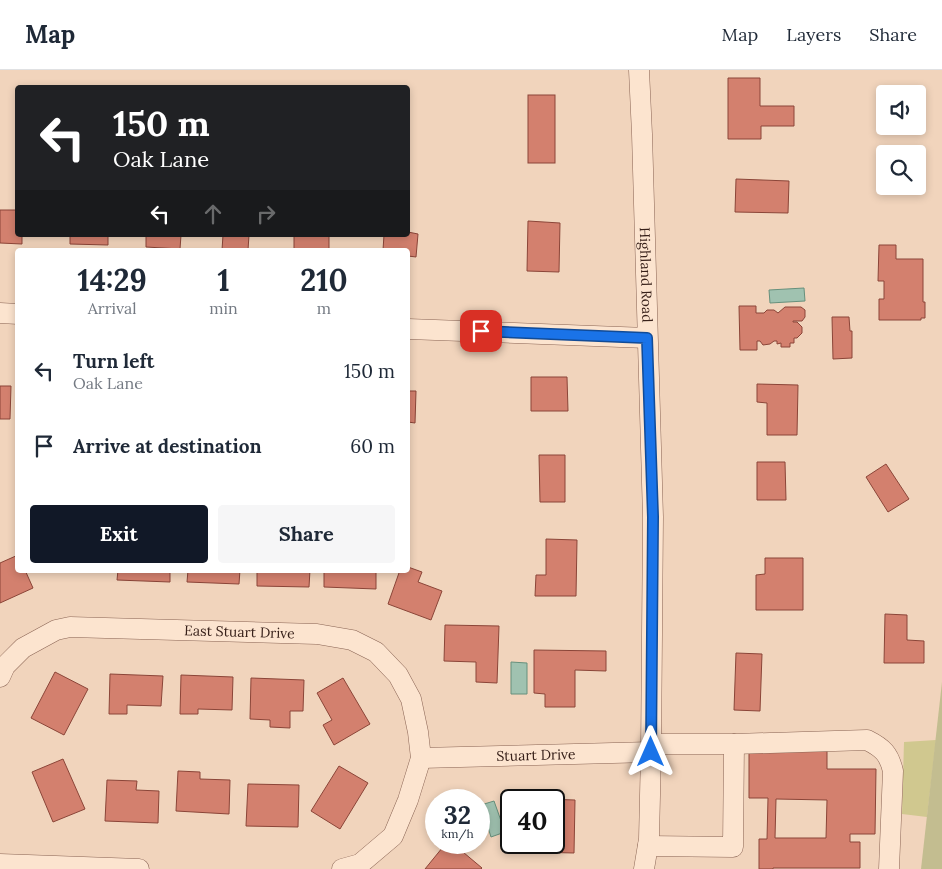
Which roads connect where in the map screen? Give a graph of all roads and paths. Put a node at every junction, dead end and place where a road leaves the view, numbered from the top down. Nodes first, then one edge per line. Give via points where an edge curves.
1 (639, 70) edge
2 (0, 313) edge
3 (15, 314) edge
4 (410, 328) edge
5 (647, 338) junction
6 (0, 677) edge
7 (734, 744) junction
8 (651, 748) junction
9 (422, 758) junction
10 (648, 846) junction
11 (0, 864) edge
12 (139, 869) edge
13 (342, 869) edge
14 (644, 869) edge
15 (889, 869) edge

1 - 5 street, Highland Road
2 - 3 street
4 - 5 street
5 - 8 street, Highland Road via 653,517
6 - 9 street, East Stuart Drive via 23,648 56,630 70,627 317,634 352,640 376,652 398,675 411,699
7 - 8 street, Stuart Drive
7 - 10 street via 733,847
7 - 15 street, Stuart Drive via 867,740 878,745 891,761 893,772
8 - 9 street, Stuart Drive
8 - 10 street, Highland Road
9 - 13 street via 392,836 360,864
10 - 14 street, Highland Road
11 - 12 street

